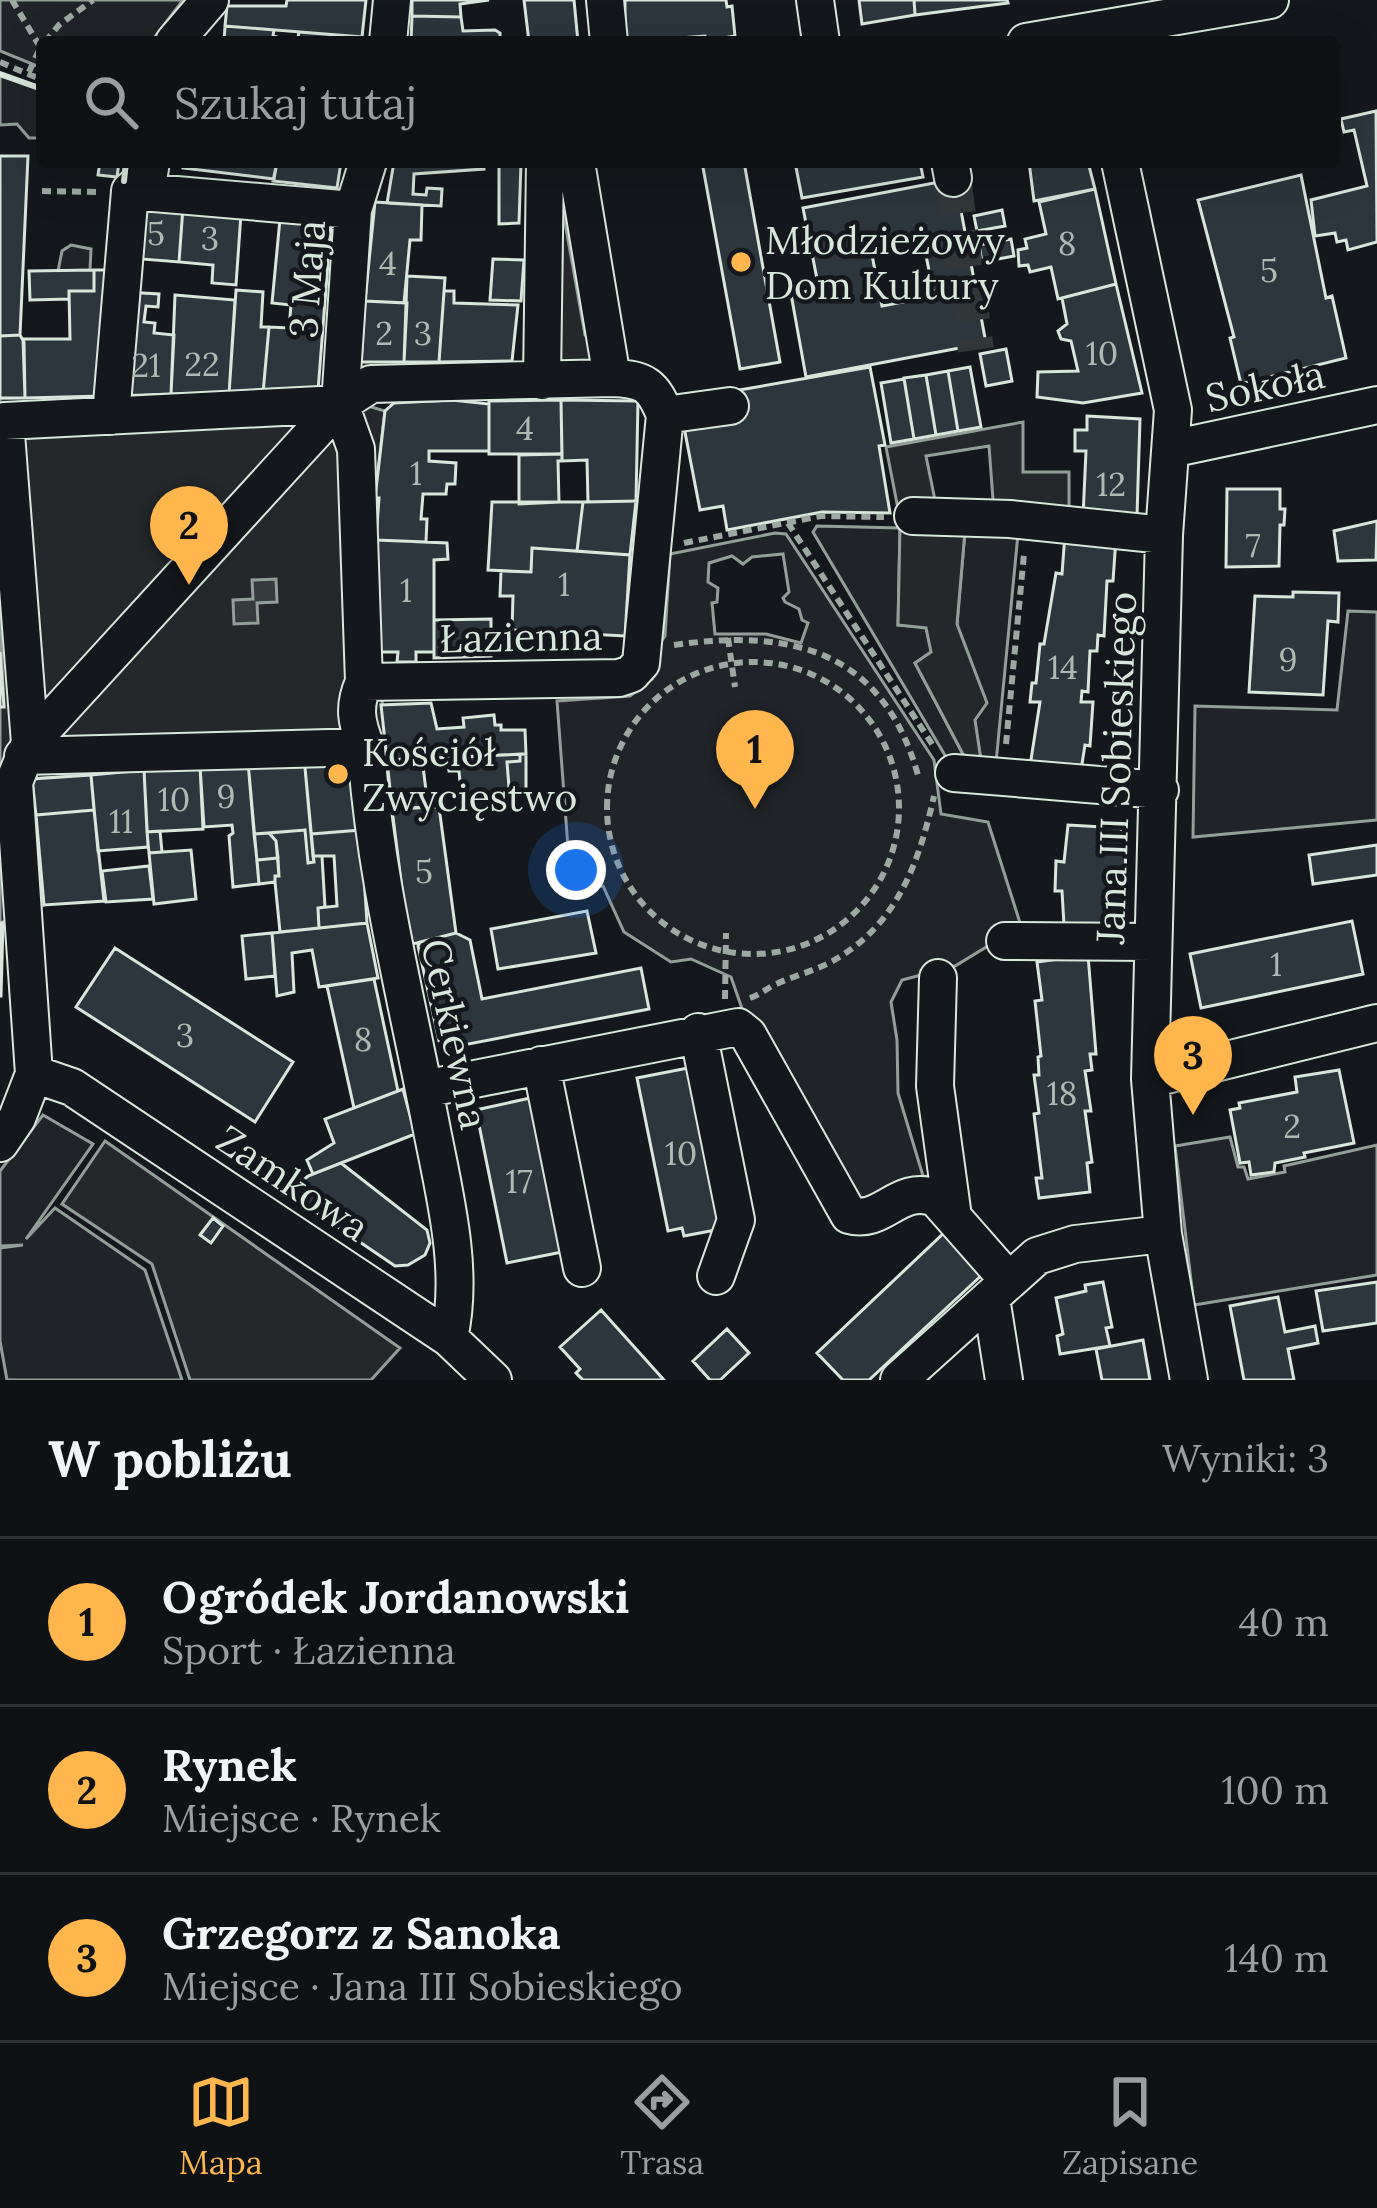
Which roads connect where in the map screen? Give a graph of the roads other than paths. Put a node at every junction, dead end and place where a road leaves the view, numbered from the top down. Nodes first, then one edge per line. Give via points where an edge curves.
1 (211, 0) edge
2 (392, 0) edge
3 (604, 0) edge
4 (815, 0) edge
5 (1270, 0) edge
6 (1090, 24) edge
7 (179, 36) edge
8 (389, 36) edge
9 (607, 36) edge
10 (820, 36) edge
11 (1047, 36) edge
12 (366, 168) edge
13 (545, 168) edge
14 (577, 168) edge
15 (1121, 168) edge
16 (140, 176) edge
17 (353, 210) junction
18 (612, 378) junction
19 (542, 381) junction
20 (340, 404) junction
21 (1377, 405) edge
22 (730, 406) dead end
23 (665, 415) junction
24 (111, 416) junction
25 (1171, 449) junction
26 (898, 517) road end
27 (1165, 536) junction
28 (364, 682) junction
29 (18, 747) edge
30 (366, 747) junction
31 (936, 782) road end
32 (1160, 790) junction
33 (12, 907) edge
34 (1005, 941) dead end
35 (1152, 943) junction
36 (938, 979) dead end
37 (1377, 1023) edge
38 (712, 1029) junction
39 (541, 1064) junction
40 (34, 1074) junction
41 (1150, 1079) junction
42 (424, 1088) junction
43 (0, 1143) edge
44 (953, 1216) junction
45 (1163, 1234) junction
46 (582, 1268) dead end
47 (716, 1276) dead end
48 (1000, 1290) junction
49 (449, 1338) junction
50 (494, 1380) edge
51 (899, 1380) edge
52 (1004, 1380) edge
53 (1189, 1380) edge

1 - 7 street
2 - 8 street
3 - 9 street
4 - 10 street
5 - 6 street
6 - 11 street
12 - 17 street, 3 Maja
13 - 19 street
14 - 18 street
15 - 25 street, Jana III Sobieskiego via 1173,410
16 - 17 street
16 - 24 street
17 - 20 street, 3 Maja
18 - 19 street
18 - 23 street via 655,388
19 - 20 street via 371,384
20 - 24 street
20 - 28 street, 3 Maja via 356,449
20 - 29 street
21 - 25 street, Sokoła
22 - 23 street
23 - 28 street, Łazienna via 641,663 631,674
24 - 29 street via 5,421
25 - 27 street, Jana III Sobieskiego
26 - 27 street
27 - 32 street, Jana III Sobieskiego
28 - 30 street, Cerkiewna via 355,702
29 - 30 street
29 - 33 street
30 - 42 street, Cerkiewna via 390,928
31 - 32 street via 1003,777
32 - 35 street, Jana III Sobieskiego
33 - 40 street
34 - 35 street
35 - 41 street, Jana III Sobieskiego
36 - 44 street via 935,1086
37 - 41 street
38 - 39 street
38 - 44 street via 738,1027 748,1035 849,1215 869,1217 917,1193 937,1198
38 - 47 street via 736,1220
39 - 42 street
39 - 46 street
40 - 43 street
40 - 49 street, Zamkowa via 71,1087
41 - 45 street, Jana III Sobieskiego
42 - 49 street, Cerkiewna via 448,1218 455,1309
44 - 48 street
45 - 48 street via 1037,1256
45 - 53 street, Jana III Sobieskiego
48 - 51 street
48 - 52 street
49 - 50 street, Zamkowa

